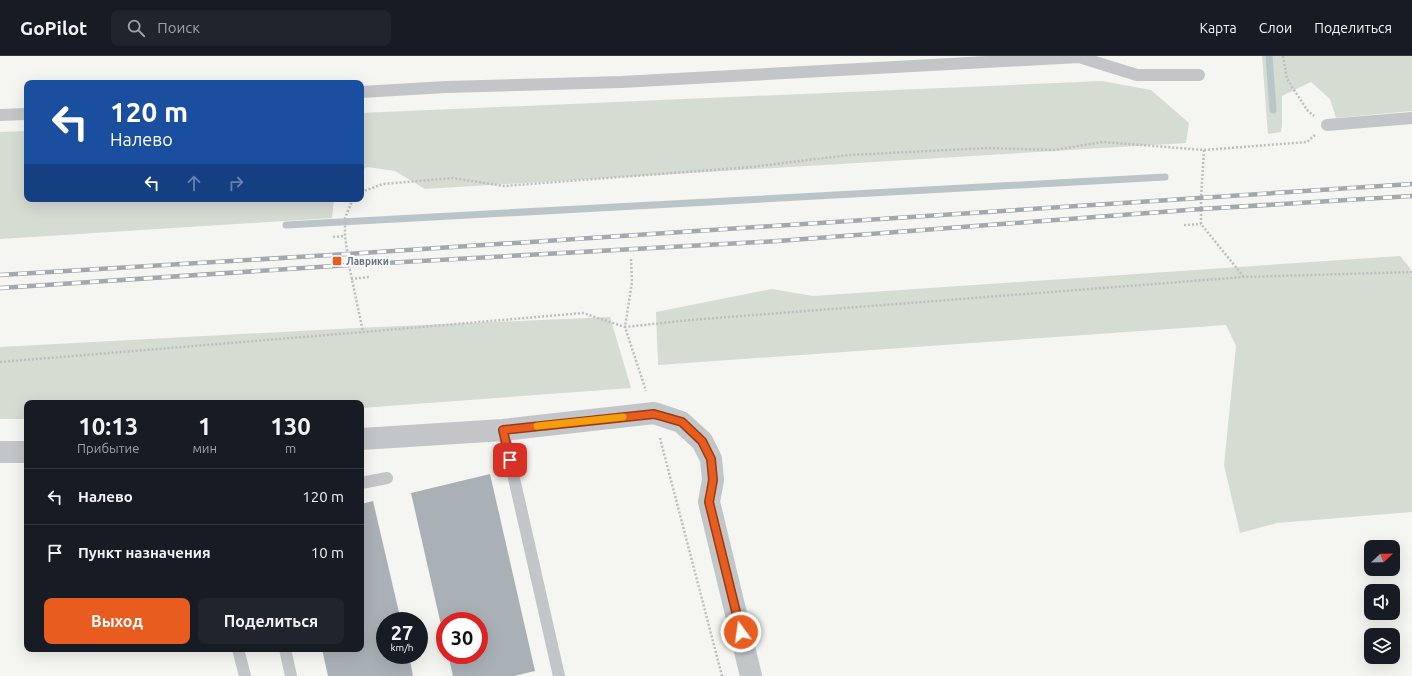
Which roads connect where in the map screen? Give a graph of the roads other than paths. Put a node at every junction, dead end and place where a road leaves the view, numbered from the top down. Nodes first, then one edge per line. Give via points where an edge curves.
1 (1199, 75) dead end
2 (364, 92) edge
3 (24, 114) edge
4 (0, 116) edge
5 (1412, 118) edge
6 (1327, 125) road end
7 (503, 430) junction
8 (364, 440) edge
9 (0, 452) edge
10 (24, 452) edge
11 (387, 478) dead end
12 (364, 482) edge
13 (239, 652) edge
14 (286, 652) edge
15 (245, 676) edge
16 (291, 676) edge
17 (559, 676) edge
18 (751, 676) edge

1 - 2 lane via 1137,75 1078,57 621,82
3 - 4 lane
5 - 6 lane
7 - 8 street
7 - 17 lane
7 - 18 street via 654,414 682,422 702,441 711,459 713,480 709,502
9 - 10 street
11 - 12 lane
13 - 15 lane
14 - 16 lane

